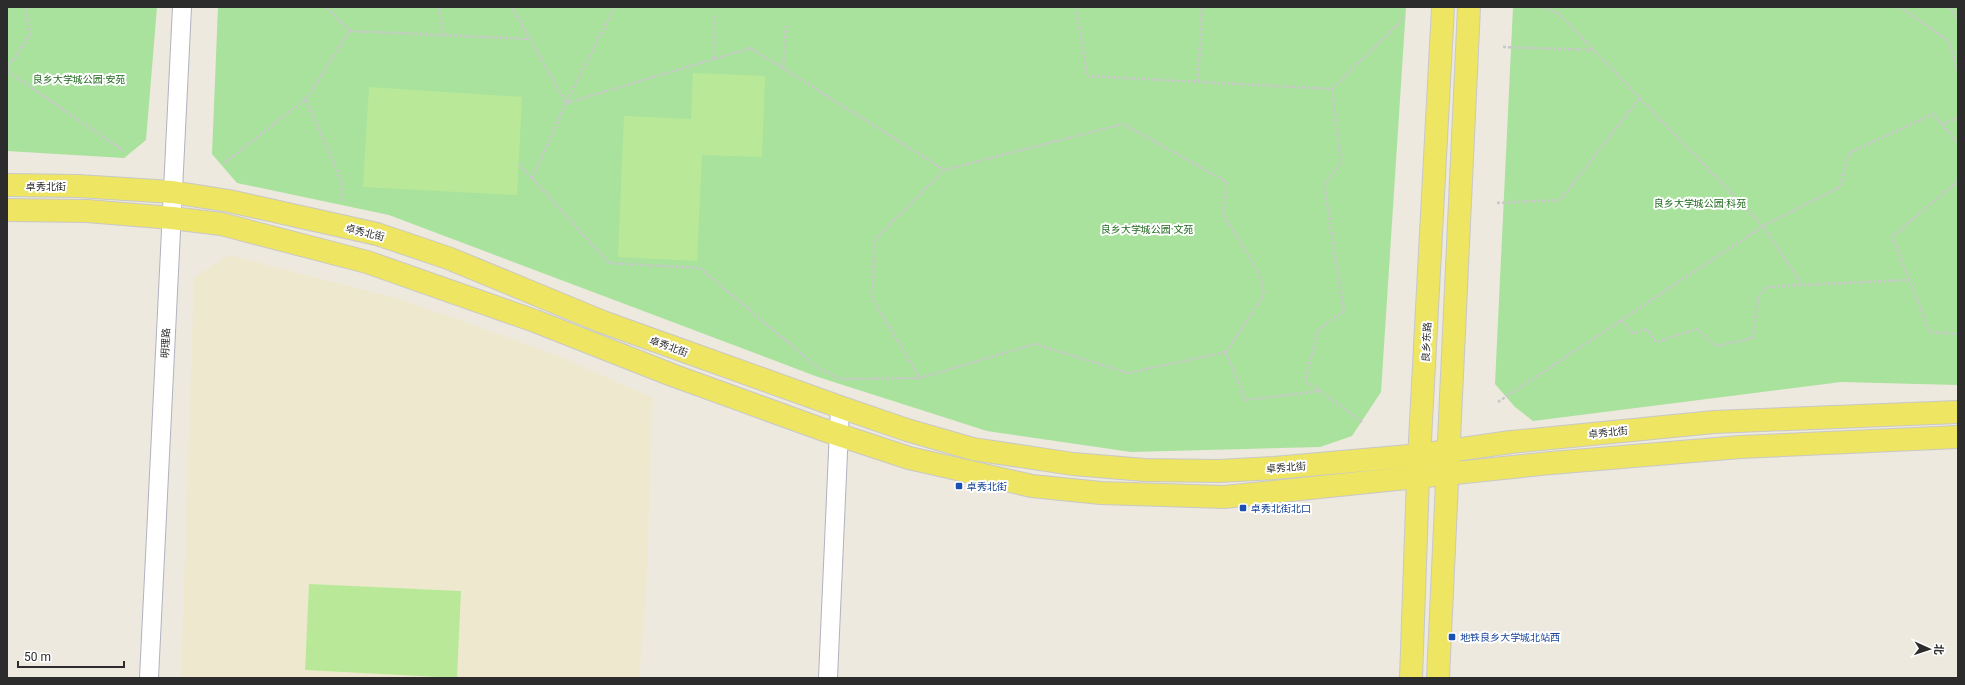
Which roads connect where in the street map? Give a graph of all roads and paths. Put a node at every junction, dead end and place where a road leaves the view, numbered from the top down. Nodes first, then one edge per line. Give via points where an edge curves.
1 (28, 7) edge
2 (182, 7) edge
3 (326, 7) edge
4 (439, 7) edge
5 (512, 7) edge
6 (1076, 7) edge
7 (1202, 7) edge
8 (1443, 7) edge
9 (1469, 7) edge
10 (1542, 7) edge
11 (1899, 7) edge
12 (1950, 7) edge
13 (614, 8) edge
14 (715, 14) dead end
15 (1405, 17) dead end
16 (1958, 19) edge
17 (786, 26) dead end
18 (350, 31) junction
19 (442, 34) junction
20 (530, 39) junction
21 (1503, 47) dead end
22 (1593, 50) junction
23 (714, 59) junction
24 (783, 68) junction
25 (7, 70) edge
26 (1958, 72) edge
27 (1198, 81) junction
28 (1332, 89) junction
29 (1640, 98) junction
30 (306, 100) junction
31 (566, 103) junction
32 (1958, 117) edge
33 (1942, 125) junction
34 (1958, 144) edge
35 (124, 151) dead end
36 (224, 163) dead end
37 (519, 164) dead end
38 (944, 170) junction
39 (532, 179) junction
40 (1958, 181) edge
41 (7, 186) edge
42 (172, 192) junction
43 (342, 201) dead end
44 (1498, 203) dead end
45 (7, 210) edge
46 (172, 218) junction
47 (1763, 226) junction
48 (1909, 280) junction
49 (1802, 285) junction
50 (1621, 320) junction
51 (1958, 334) edge
52 (1226, 352) junction
53 (920, 378) junction
54 (1320, 391) junction
55 (1498, 402) dead end
56 (840, 408) junction
57 (1958, 412) edge
58 (1362, 422) dead end
59 (838, 435) junction
60 (1958, 437) edge
61 (1449, 450) junction
62 (1420, 455) junction
63 (1447, 475) junction
64 (1418, 478) junction
65 (149, 678) edge
66 (828, 678) edge
67 (1411, 678) edge
68 (1438, 678) edge

1 - 25 path via 26,9 30,35
2 - 42 street, 明理路
3 - 18 path
4 - 19 path
5 - 20 path
6 - 27 path via 1087,76
7 - 27 path
8 - 62 main road, 良乡东路
9 - 61 main road
10 - 22 path via 1559,14
11 - 26 path via 1948,40
12 - 16 path
13 - 31 path
14 - 23 path
15 - 28 path
17 - 24 path
18 - 19 path
18 - 30 path
19 - 20 path
20 - 31 path
21 - 22 path
22 - 29 path
23 - 24 path via 751,48
23 - 31 path
24 - 38 path
25 - 35 path
27 - 28 path
28 - 54 path via 1341,163 1324,185 1344,311 1318,330 1305,381
29 - 44 path via 1560,200
29 - 47 path
30 - 36 path
30 - 43 path via 342,182
31 - 39 path
32 - 33 path
33 - 34 path
33 - 47 path via 1933,114 1849,153 1840,187
37 - 39 path
38 - 52 path via 1123,124 1227,182 1224,214 1259,273 1264,294
38 - 53 path via 875,239 872,298
39 - 53 path via 609,263 700,268 817,367 838,379
40 - 48 path via 1892,237
41 - 42 main road, 卓秀北街 via 78,186
42 - 46 street, 明理路
42 - 56 main road, 卓秀北街 via 229,201 377,234 448,258 603,322
45 - 46 main road via 87,211
46 - 59 main road via 222,224 367,262 535,321 672,375
46 - 65 street, 明理路
47 - 49 path
47 - 50 path
48 - 49 path
48 - 51 path via 1930,332
49 - 50 path via 1766,287 1758,298 1753,338 1716,346 1697,329 1656,342 1646,328 1633,334
50 - 55 path
52 - 53 path via 1128,373 1035,344
52 - 54 path via 1245,400
54 - 58 path
56 - 59 street
56 - 62 main road, 卓秀北街 via 973,449 1074,464 1129,469 1219,471
57 - 61 main road, 卓秀北街 via 1714,422
59 - 64 main road via 909,458 966,472 1032,486 1101,493 1224,497
59 - 66 street
60 - 63 main road via 1740,447 1551,463
61 - 62 main road, 卓秀北街
61 - 63 main road
62 - 64 main road, 良乡东路
63 - 64 main road
63 - 68 main road
64 - 67 main road, 良乡东路

